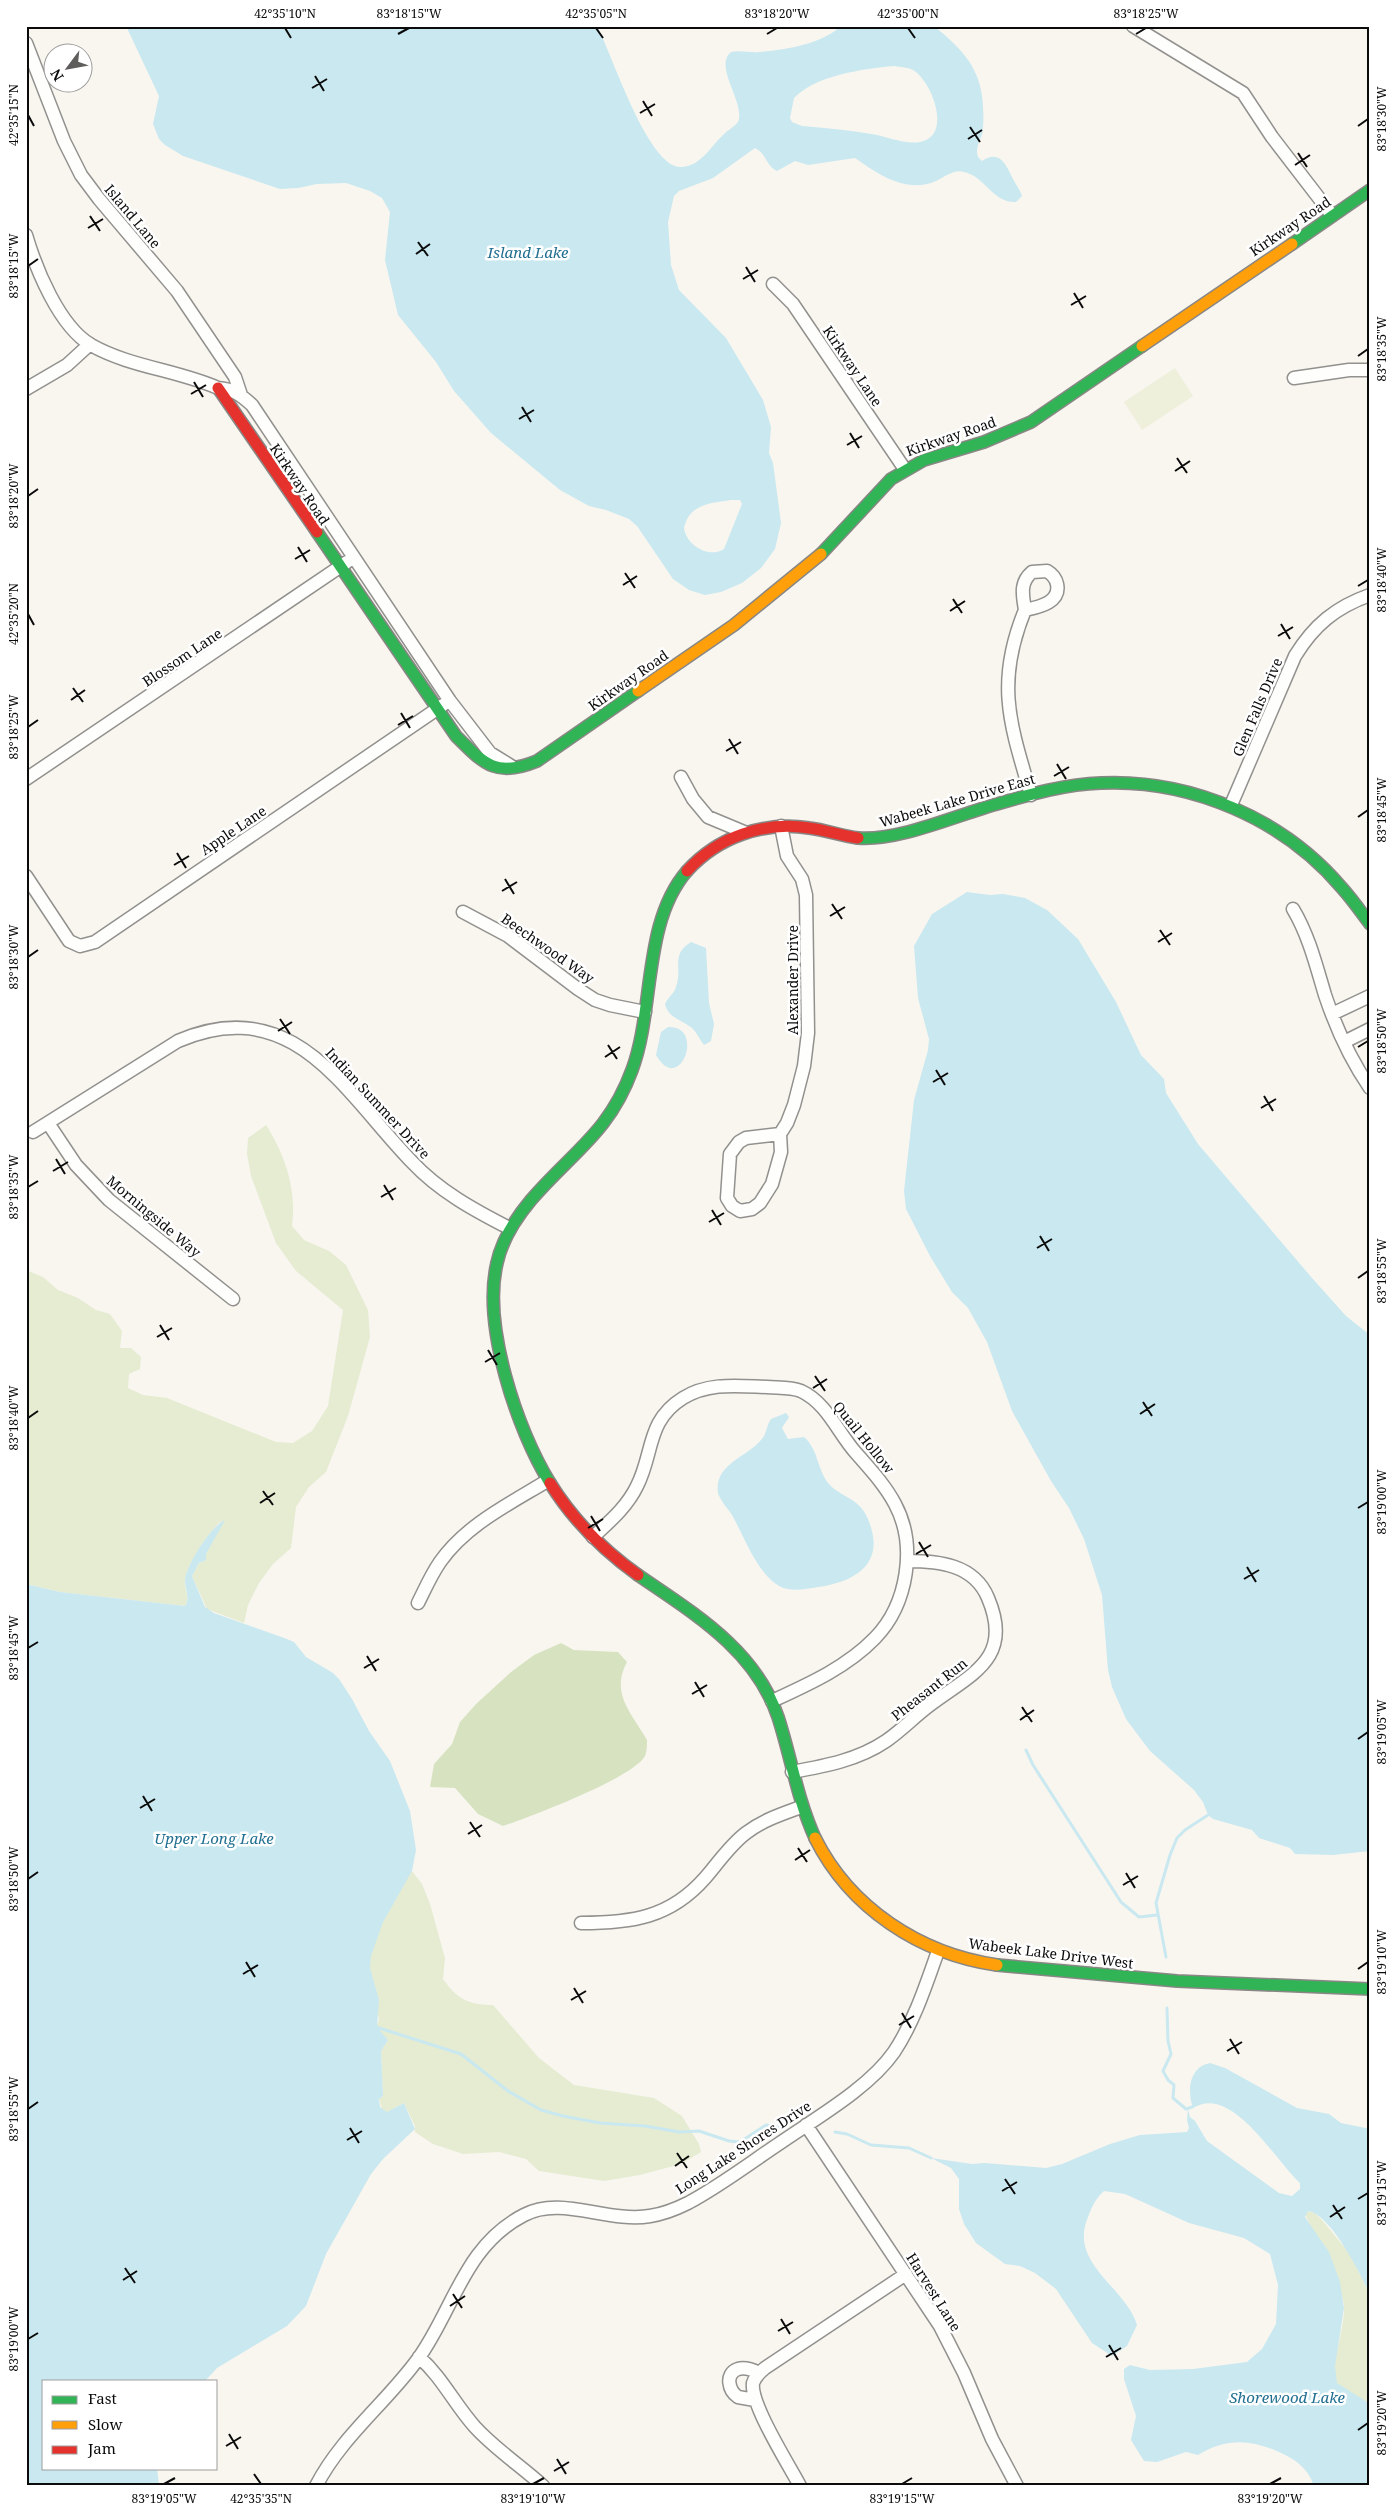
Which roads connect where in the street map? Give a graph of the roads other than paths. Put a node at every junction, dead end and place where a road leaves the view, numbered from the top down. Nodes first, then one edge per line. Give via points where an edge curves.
1 (1132, 26) edge
2 (26, 43) edge
3 (1370, 190) edge
4 (1332, 215) junction
5 (26, 235) edge
6 (773, 284) dead end
7 (90, 344) junction
8 (1370, 370) edge
9 (1294, 378) dead end
10 (218, 388) junction
11 (26, 390) edge
12 (241, 395) junction
13 (904, 468) junction
14 (353, 558) junction
15 (339, 568) junction
16 (1370, 595) edge
17 (1025, 610) dead end
18 (450, 701) junction
19 (437, 709) junction
20 (513, 768) junction
21 (681, 778) dead end
22 (26, 779) edge
23 (1031, 795) junction
24 (1231, 806) junction
25 (781, 826) junction
26 (744, 832) junction
27 (26, 876) edge
28 (1294, 909) dead end
29 (463, 912) dead end
30 (1370, 924) edge
31 (1370, 996) edge
32 (645, 1012) junction
33 (1332, 1014) junction
34 (1370, 1029) edge
35 (1344, 1042) junction
36 (1370, 1088) edge
37 (48, 1123) junction
38 (33, 1132) dead end
39 (780, 1134) junction
40 (509, 1228) junction
41 (233, 1299) dead end
42 (547, 1481) junction
43 (593, 1537) junction
44 (907, 1561) junction
45 (418, 1603) dead end
46 (772, 1701) junction
47 (792, 1772) junction
48 (801, 1807) junction
49 (581, 1923) dead end
50 (938, 1951) junction
51 (1370, 1989) edge
52 (806, 2125) junction
53 (906, 2274) junction
54 (420, 2357) junction
55 (759, 2373) junction
56 (755, 2400) junction
57 (316, 2486) edge
58 (543, 2486) edge
59 (800, 2486) edge
60 (1017, 2486) edge

1 - 4 street via 1243,93 1272,137
2 - 12 street, Island Lane via 64,141 81,175 177,291 235,377
3 - 4 street, Kirkway Road
4 - 13 street, Kirkway Road via 1031,422
5 - 7 street via 40,272 60,310 74,331
6 - 13 street, Kirkway Lane via 793,304
7 - 10 street
7 - 11 street via 66,365
8 - 9 street
10 - 12 street
10 - 15 street, Kirkway Road
12 - 14 street, Kirkway Road via 252,405
13 - 20 street, Kirkway Road via 825,551 762,604 550,752 525,766
14 - 15 street, Blossom Lane
14 - 18 street, Kirkway Road
15 - 19 street, Kirkway Road
15 - 22 street, Blossom Lane
16 - 24 street, Glen Falls Drive via 1346,604 1306,638 1295,656
17 - 23 street via 1012,646 1007,686 1012,732
18 - 19 street, Apple Lane
18 - 20 street, Kirkway Road via 490,753
19 - 20 street, Kirkway Road via 456,736 482,762 495,768
19 - 27 street, Apple Lane via 95,942 80,946 68,940
21 - 26 street via 708,817
23 - 24 street, Wabeek Lake Drive East via 1074,785 1126,782 1172,788
23 - 25 street, Wabeek Lake Drive East via 881,838 847,838 812,828
24 - 30 street, Wabeek Lake Drive East via 1280,832 1317,861 1349,895
25 - 26 street, Wabeek Lake Drive East
25 - 39 street, Alexander Drive via 787,856 802,879 806,895 808,1033 804,1066 788,1123
26 - 32 street, Wabeek Lake Drive East via 700,858 673,890 665,906 657,939
28 - 33 street via 1310,943
29 - 32 street, Beechwood Way via 508,936 595,1000
31 - 33 street
32 - 40 street, Wabeek Lake Drive East via 634,1066 611,1115
33 - 35 street
34 - 35 street
35 - 36 street
37 - 38 street, Indian Summer Drive
37 - 40 street, Indian Summer Drive via 191,1036 230,1028 271,1033 293,1042 324,1064 432,1181 468,1206
37 - 41 street, Morningside Way via 76,1165 109,1200
39 - 39 street, Alexander Drive via 746,1138 730,1154 727,1198 740,1211 752,1209 760,1203 772,1184 781,1152
40 - 42 street, Wabeek Lake Drive West via 496,1266 493,1291 495,1319 515,1409
42 - 43 street, Wabeek Lake Drive West
42 - 45 street via 488,1517 458,1541 439,1564
43 - 44 street, Quail Hollow via 631,1497 646,1466 658,1421 674,1405 692,1394 716,1386 785,1388 801,1391 821,1406 887,1490 905,1532
43 - 46 street, Wabeek Lake Drive West via 621,1562 720,1634 746,1661
44 - 46 street, Quail Hollow via 897,1604 876,1637 834,1670
44 - 47 street, Pheasant Run via 948,1564 961,1569 981,1586 991,1604 995,1626 994,1643 986,1661 966,1681 875,1748 838,1763
46 - 47 street, Wabeek Lake Drive West via 784,1734
47 - 48 street, Wabeek Lake Drive West
48 - 49 street via 766,1820 744,1834 700,1883 670,1907 628,1922
48 - 50 street, Wabeek Lake Drive West via 825,1856 853,1892 881,1918
50 - 51 street, Wabeek Lake Drive West via 997,1965 1169,1982
50 - 52 street, Long Lake Shores Drive via 920,2002 894,2053 859,2088
52 - 53 street, Harvest Lane
52 - 54 street, Long Lake Shores Drive via 698,2197 668,2211 627,2218 553,2207 526,2214 512,2222 496,2234 474,2259
53 - 55 street
53 - 60 street, Harvest Lane via 951,2348
54 - 57 street, Long Lake Shores Drive via 344,2441
54 - 58 street via 476,2429
55 - 56 street via 754,2381
55 - 56 street via 738,2369 729,2382 738,2397
56 - 59 street

